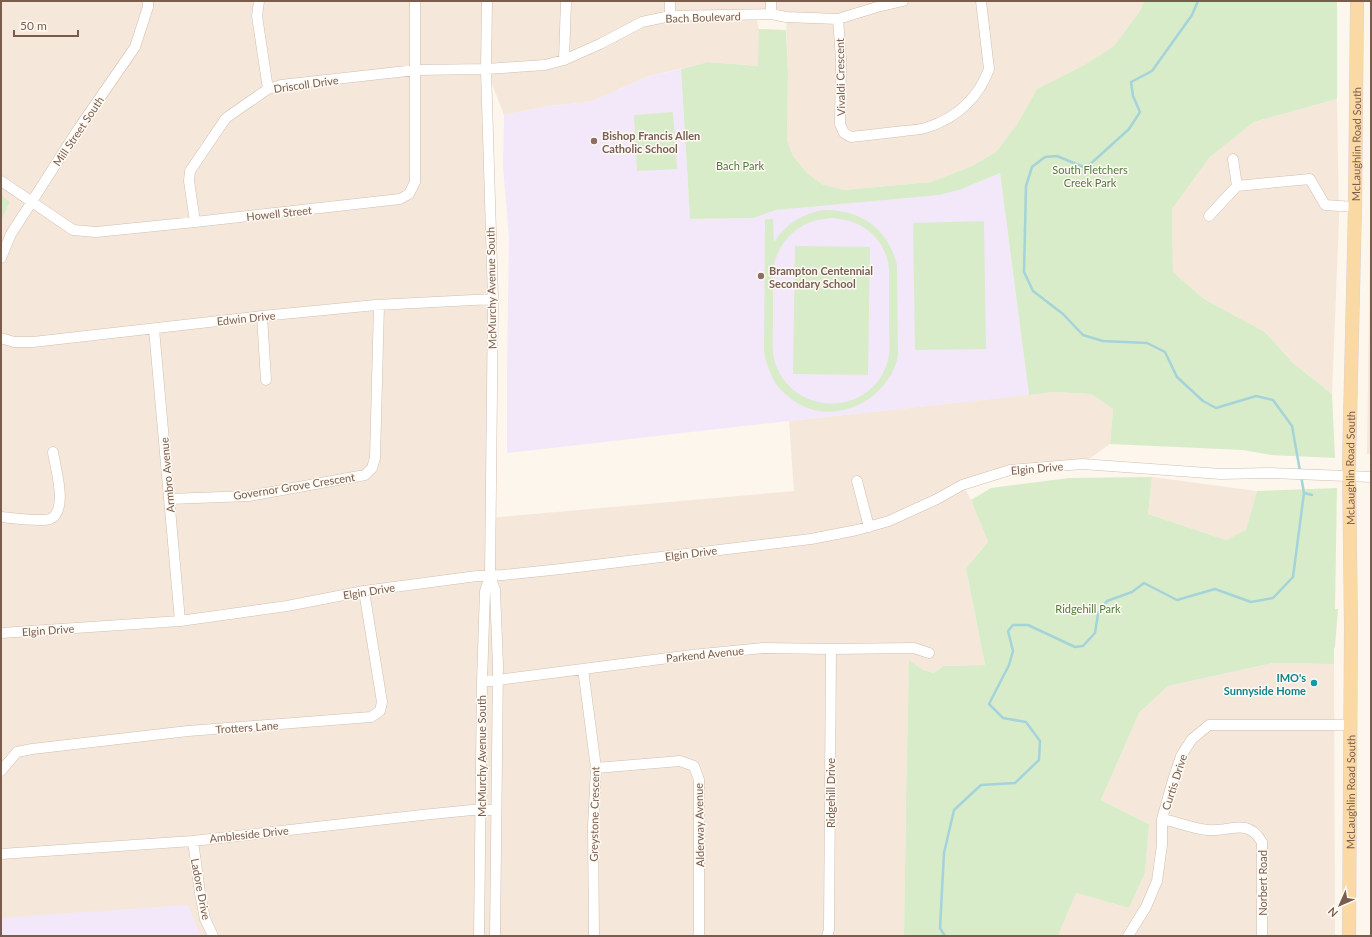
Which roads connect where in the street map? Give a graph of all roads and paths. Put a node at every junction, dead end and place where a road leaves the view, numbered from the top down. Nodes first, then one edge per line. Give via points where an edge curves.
1 (148, 1) edge
2 (259, 1) edge
3 (415, 1) edge
4 (487, 1) edge
5 (566, 1) edge
6 (670, 1) edge
7 (771, 1) edge
8 (903, 1) edge
9 (981, 1) edge
10 (1357, 1) edge
11 (877, 4) edge
12 (771, 14) junction
13 (670, 16) junction
14 (838, 19) junction
15 (564, 60) junction
16 (486, 69) junction
17 (416, 70) junction
18 (268, 89) junction
19 (1233, 159) dead end
20 (1, 181) edge
21 (1237, 186) junction
22 (31, 202) junction
23 (1355, 207) junction
24 (1209, 216) dead end
25 (195, 222) junction
26 (1, 258) edge
27 (493, 299) junction
28 (379, 305) junction
29 (262, 316) junction
30 (154, 328) junction
31 (1, 338) edge
32 (266, 380) dead end
33 (53, 452) dead end
34 (1349, 477) junction
35 (1371, 477) edge
36 (857, 481) dead end
37 (169, 499) junction
38 (1, 517) edge
39 (869, 527) junction
40 (490, 576) junction
41 (364, 591) junction
42 (180, 621) junction
43 (1, 633) edge
44 (831, 649) junction
45 (929, 653) dead end
46 (583, 670) junction
47 (498, 680) junction
48 (482, 682) junction
49 (1351, 725) junction
50 (596, 768) junction
51 (1, 771) edge
52 (480, 810) junction
53 (496, 810) junction
54 (1162, 819) junction
55 (193, 841) junction
56 (1, 854) edge
57 (213, 936) edge
58 (479, 936) edge
59 (496, 936) edge
60 (594, 936) edge
61 (699, 936) edge
62 (827, 936) edge
63 (1128, 936) edge
64 (1262, 936) edge
65 (1349, 936) edge

1 - 22 street, Mill Street South via 135,47
2 - 18 street via 257,16
3 - 17 street, Howell Street
4 - 16 street, McMurchy Avenue South
5 - 15 street
6 - 13 street
7 - 12 street
8 - 11 street, Bach Boulevard
9 - 14 street, Vivaldi Crescent via 989,69 985,80 962,109 927,128 851,137 844,133 840,124 841,59
10 - 23 main road, McLaughlin Road South
11 - 14 street, Bach Boulevard
12 - 13 street, Bach Boulevard
12 - 14 street, Bach Boulevard
13 - 15 street, Bach Boulevard via 642,22
15 - 16 street, Bach Boulevard via 545,65
16 - 17 street, Driscoll Drive
16 - 27 street, McMurchy Avenue South
17 - 18 street, Driscoll Drive via 281,85
17 - 25 street, Howell Street via 415,182 409,194 400,199
18 - 25 street, Driscoll Drive via 226,118 190,171
19 - 21 street
20 - 22 street, Howell Street
21 - 23 street via 1310,180 1325,205
21 - 24 street
22 - 25 street, Howell Street via 73,230 96,232
22 - 26 street, Mill Street South via 11,234
23 - 34 main road, McLaughlin Road South
27 - 28 street, Edwin Drive
27 - 40 street, McMurchy Avenue South
28 - 29 street, Edwin Drive
28 - 37 street, Governor Grove Crescent via 375,458 372,468 365,475 249,496
29 - 30 street, Edwin Drive
29 - 32 street
30 - 31 street, Edwin Drive via 33,342 14,342
30 - 37 street, Armbro Avenue
33 - 38 street via 61,500 58,511 51,519
34 - 35 street, Elgin Drive
34 - 39 street, Elgin Drive via 1221,474 1082,464 1010,470 962,485 938,499
34 - 49 main road, McLaughlin Road South
36 - 39 street
37 - 42 street, Armbro Avenue
39 - 40 street, Elgin Drive via 811,539
40 - 41 street, Elgin Drive
40 - 47 street, McMurchy Avenue South via 495,590
40 - 48 street, McMurchy Avenue South via 485,591
41 - 42 street, Elgin Drive via 287,606
41 - 51 street, Trotters Lane via 382,702 380,711 371,717 32,748 16,752
42 - 43 street, Elgin Drive
44 - 45 street, Parkend Avenue via 914,648
44 - 46 street, Parkend Avenue via 763,648
44 - 62 street, Ridgehill Drive via 830,930
46 - 47 street, Parkend Avenue
46 - 50 street, Greystone Crescent
47 - 48 street, Parkend Avenue
47 - 53 street, McMurchy Avenue South
48 - 52 street, McMurchy Avenue South
49 - 54 street, Curtis Drive via 1209,725 1192,739 1181,756
49 - 65 main road, McLaughlin Road South
50 - 60 street, Greystone Crescent
50 - 61 street, Alderway Avenue via 680,761 694,766 699,780
52 - 53 street, Ambleside Drive
52 - 55 street, Ambleside Drive
52 - 58 street, McMurchy Avenue South
53 - 59 street, McMurchy Avenue South
54 - 63 street, Curtis Drive via 1162,845 1157,881 1146,907
54 - 64 street, Norbert Road via 1209,830 1244,827 1257,833 1262,842
55 - 56 street, Ambleside Drive
55 - 57 street, Ladore Drive via 205,919

